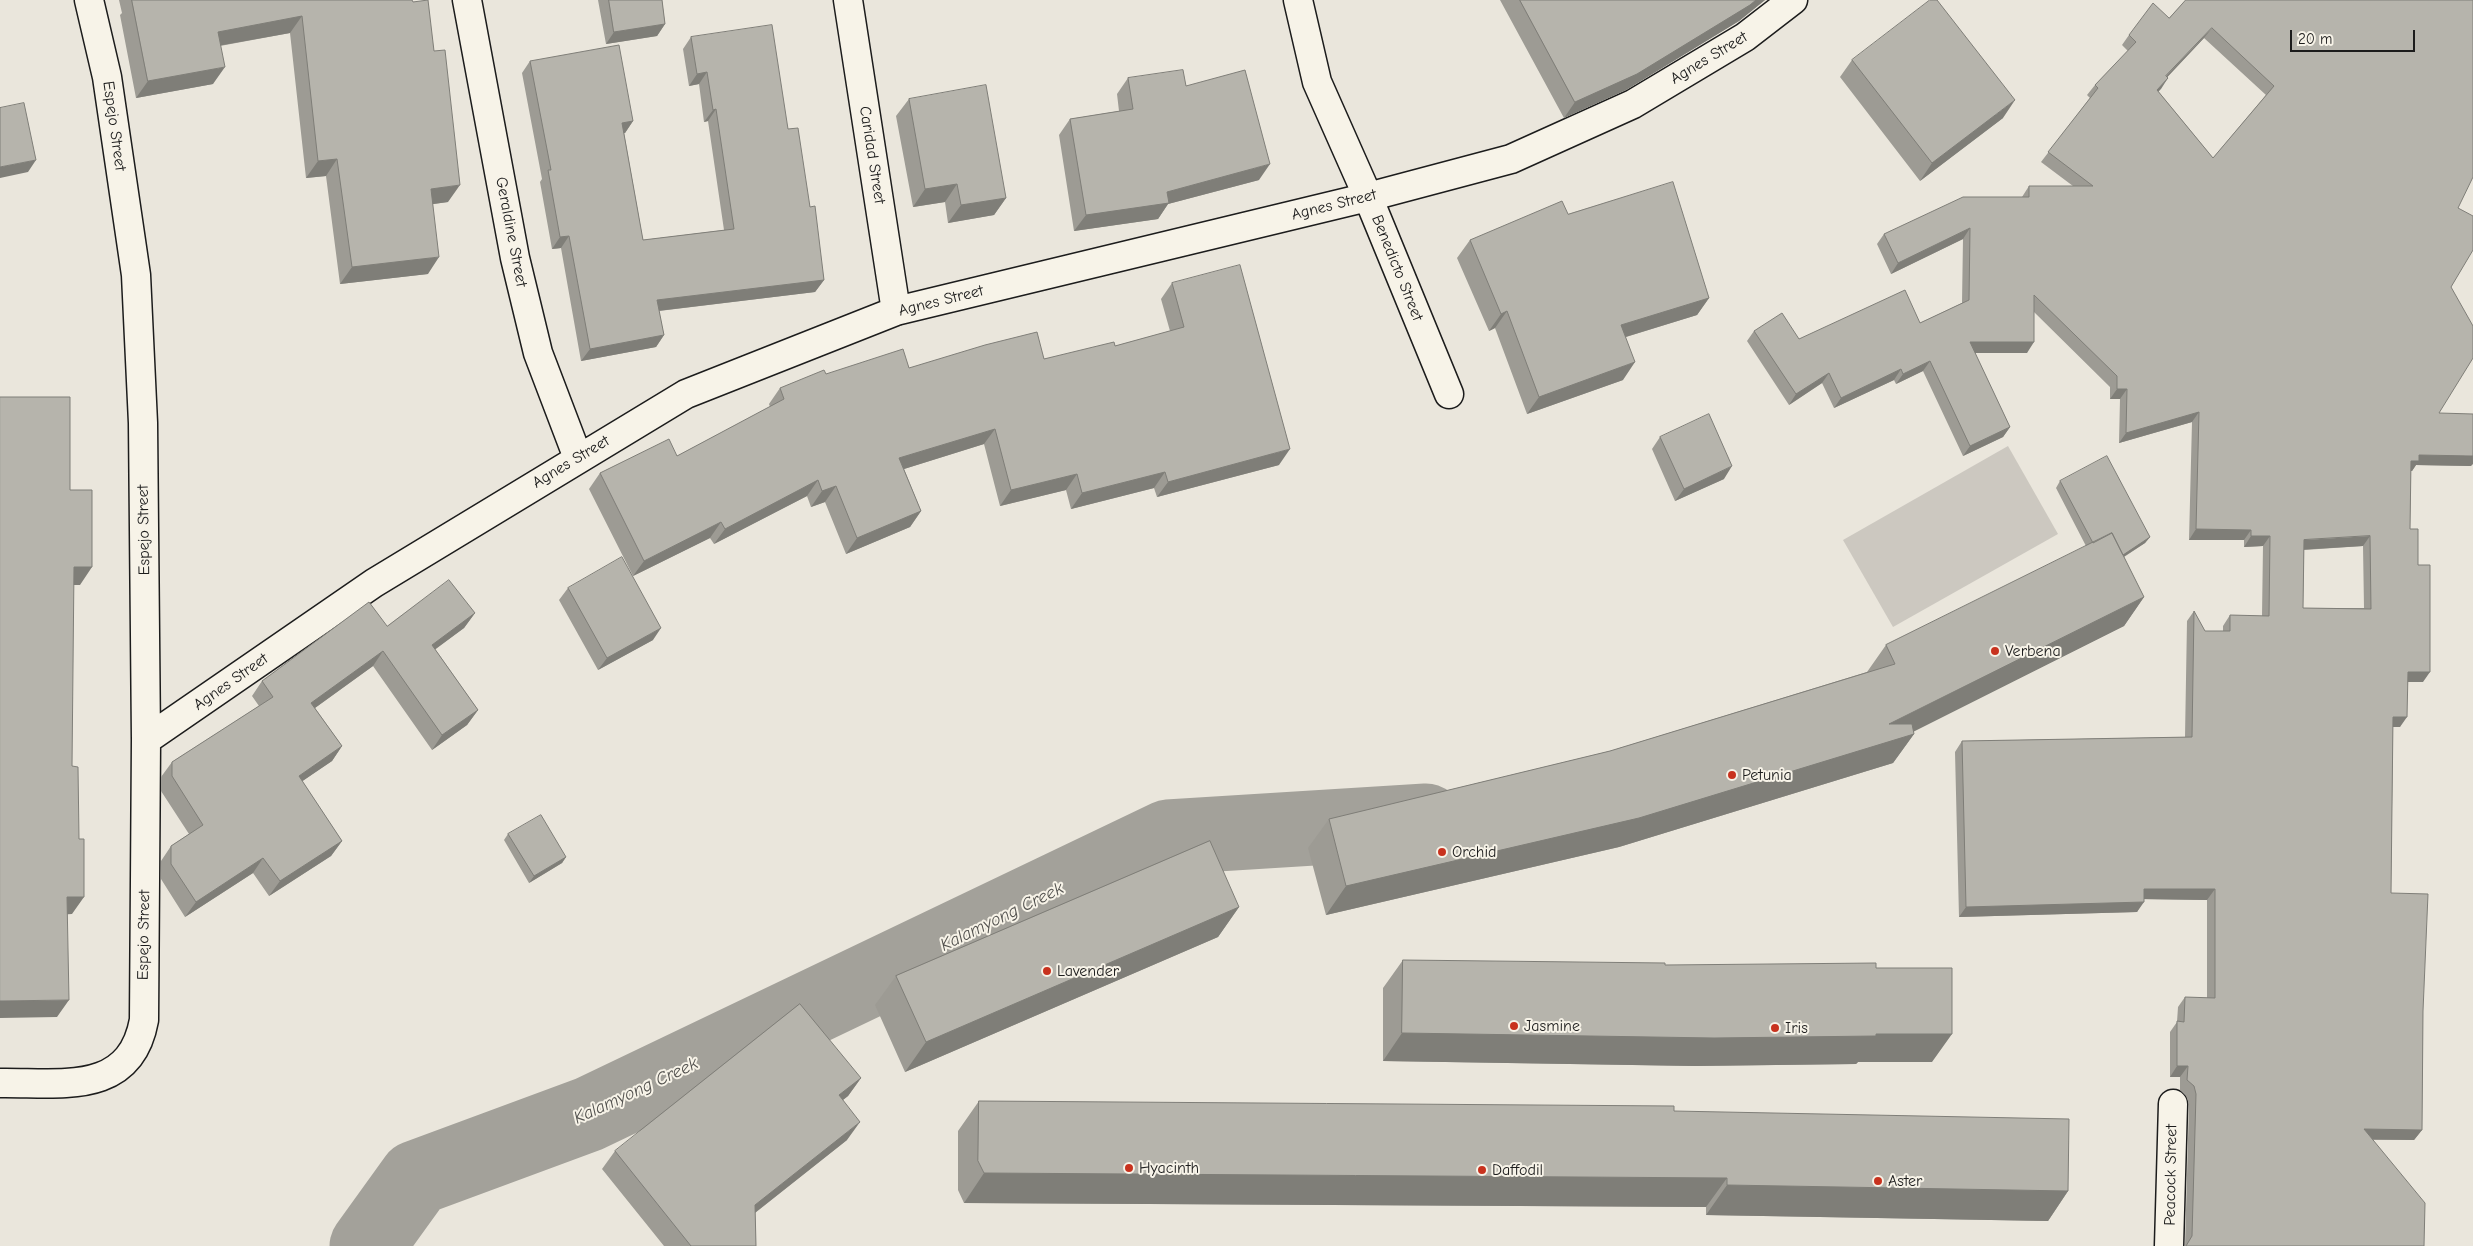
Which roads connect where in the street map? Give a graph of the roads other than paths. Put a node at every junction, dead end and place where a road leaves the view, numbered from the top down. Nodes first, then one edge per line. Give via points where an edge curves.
1 (89, 0) edge
2 (467, 0) edge
3 (848, 0) edge
4 (1298, 0) edge
5 (1793, 0) edge
6 (1368, 197) junction
7 (896, 311) junction
8 (1449, 394) dead end
9 (578, 458) junction
10 (146, 740) junction
11 (0, 1083) edge
12 (2173, 1104) dead end
13 (2169, 1246) edge

1 - 10 street, Espejo Street via 107,77 136,275 143,423
2 - 9 street, Geraldine Street via 515,258 538,353
3 - 7 street, Caridad Street
4 - 6 street, Benedicto Street via 1316,82
5 - 6 street, Agnes Street via 1746,37 1633,104 1511,159
6 - 7 street, Agnes Street
6 - 8 street, Benedicto Street
7 - 9 street, Agnes Street via 686,394
9 - 10 street, Agnes Street via 374,583
10 - 11 street, Espejo Street via 144,1020 140,1039 128,1060 110,1074 82,1082
12 - 13 street, Peacock Street

